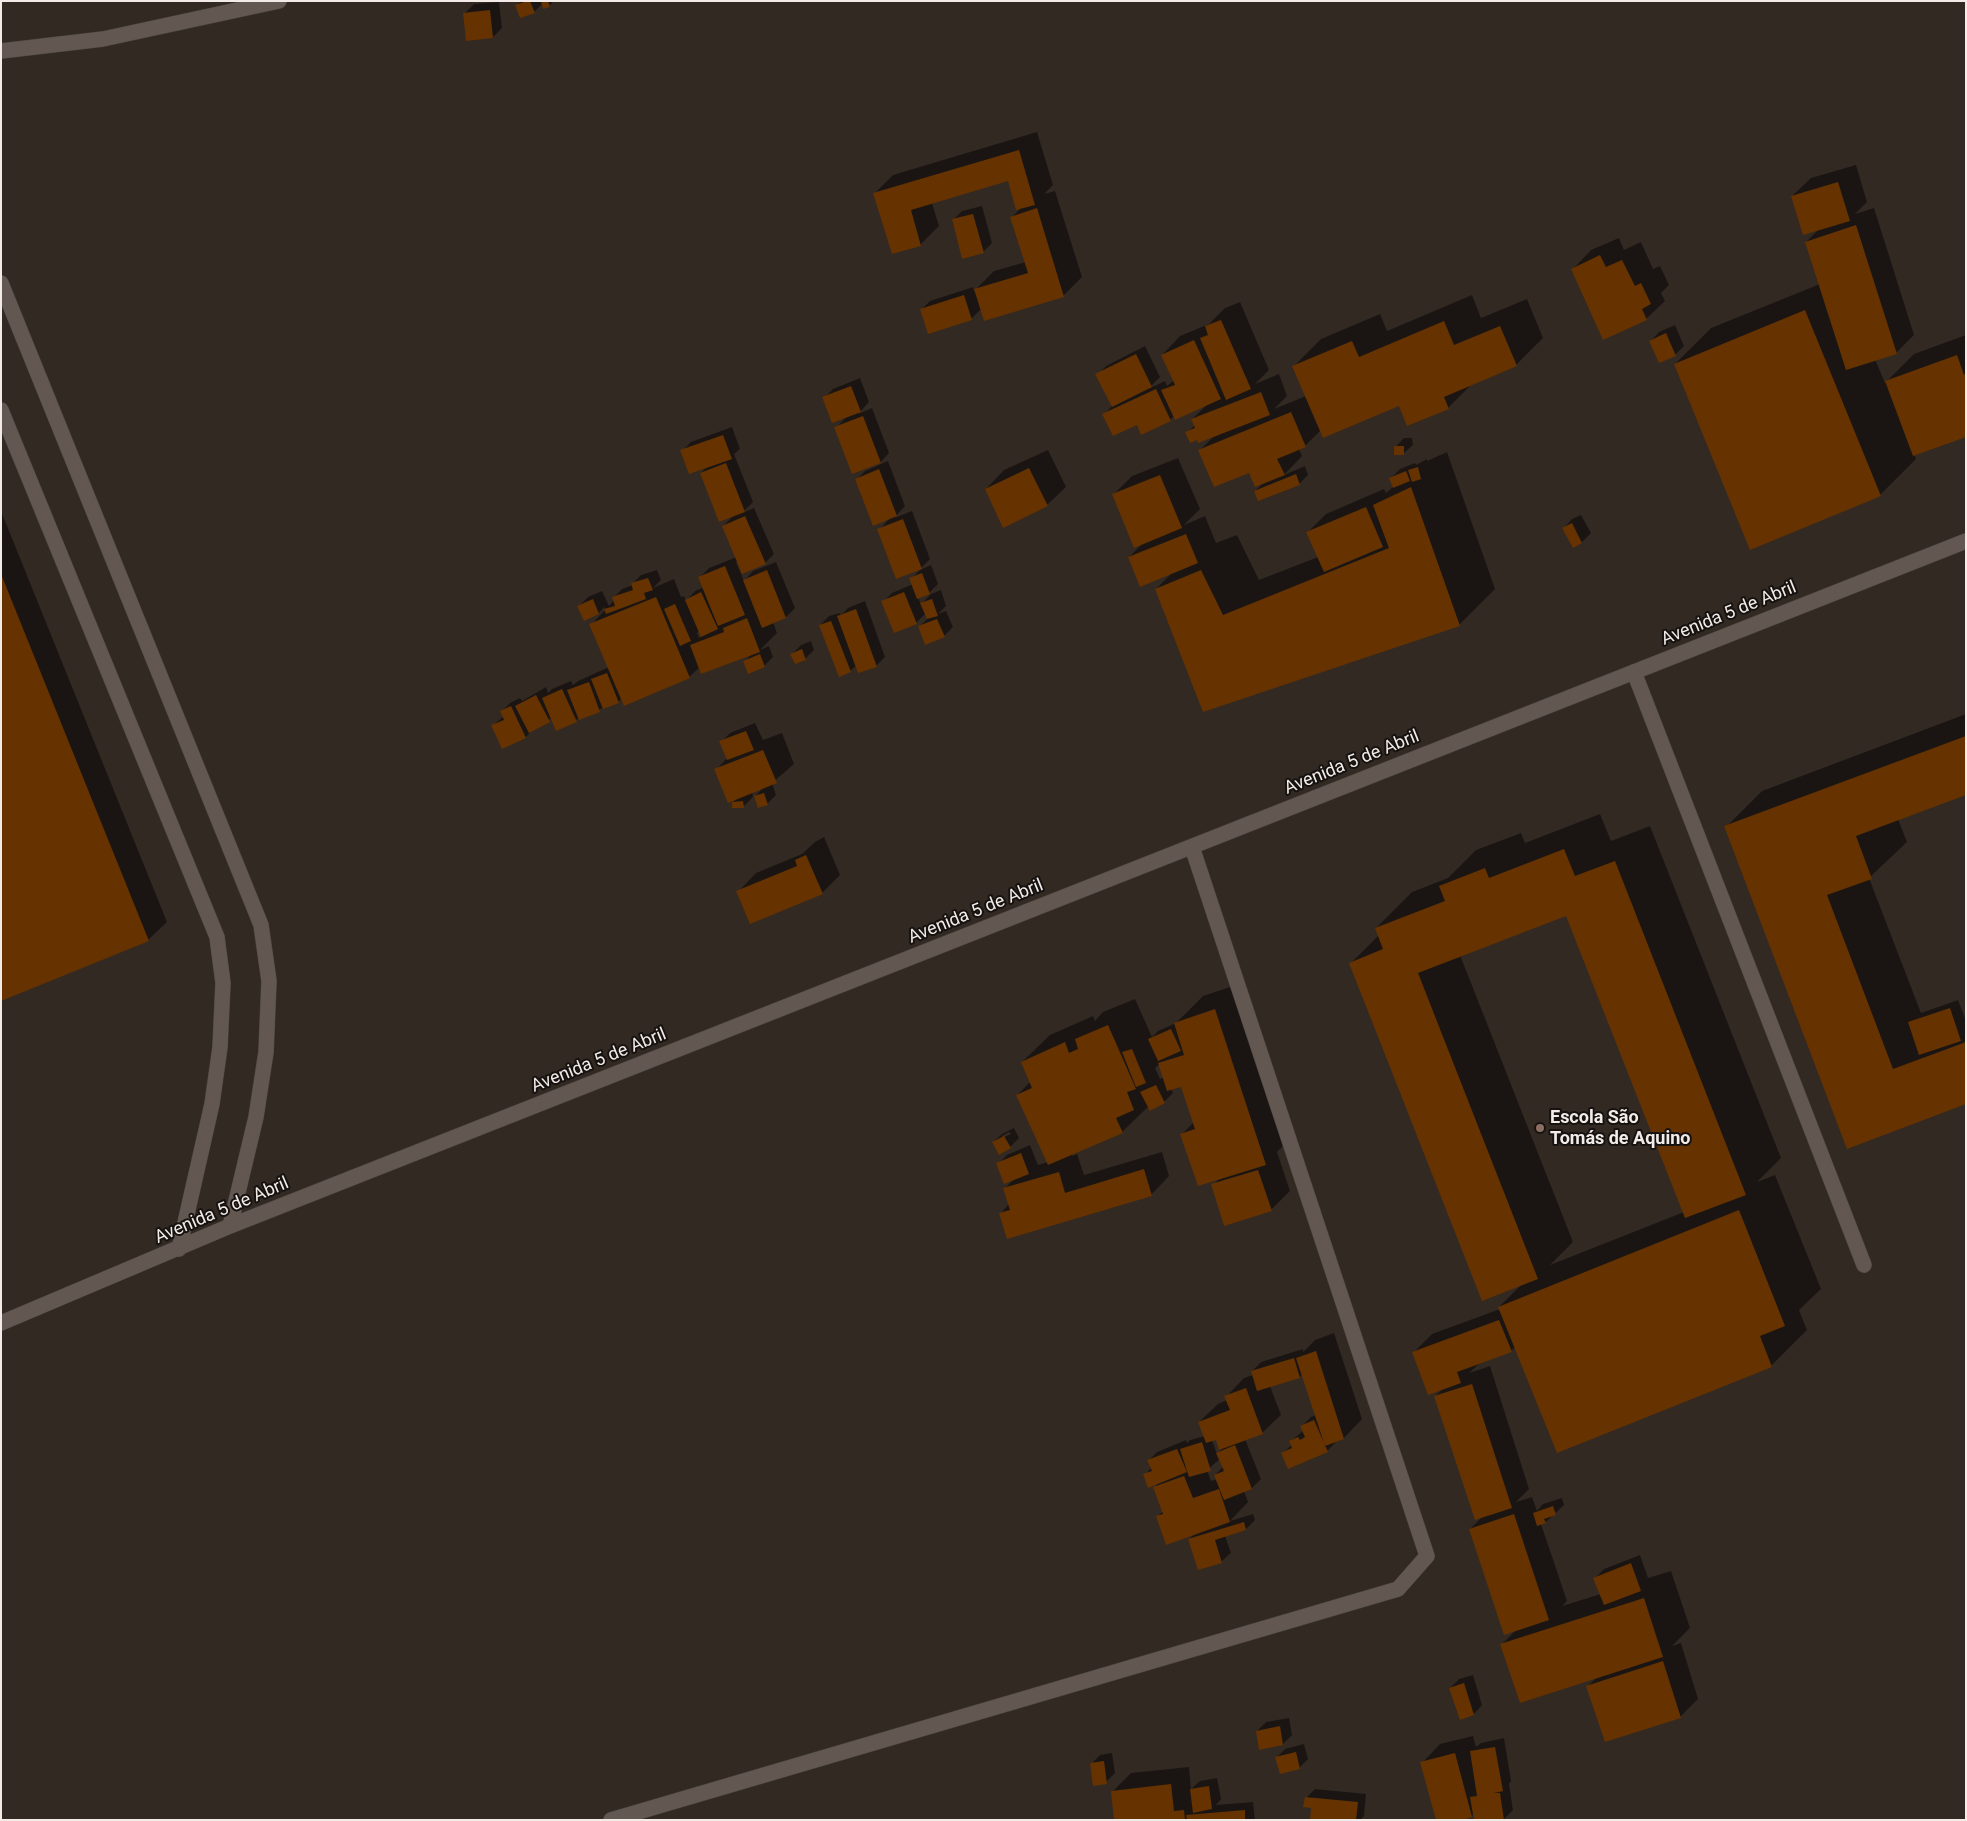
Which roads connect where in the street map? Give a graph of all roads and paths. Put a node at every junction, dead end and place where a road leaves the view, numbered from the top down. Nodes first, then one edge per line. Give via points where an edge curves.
1 (279, 1) edge
2 (1, 51) edge
3 (1, 283) edge
4 (1, 410) edge
5 (1966, 541) edge
6 (1634, 672) junction
7 (1192, 847) junction
8 (230, 1226) junction
9 (179, 1249) junction
10 (1864, 1265) dead end
11 (1, 1323) edge
12 (611, 1820) edge

1 - 2 street via 103,39
3 - 8 street via 261,925 269,981 266,1052 256,1117
4 - 9 street via 217,937 224,983 220,1047 212,1104
5 - 6 street, Avenida 5 de Abril
6 - 7 street, Avenida 5 de Abril
6 - 10 street
7 - 8 street, Avenida 5 de Abril
7 - 12 street via 1427,1556 1398,1589
8 - 9 street, Avenida 5 de Abril
9 - 11 street, Avenida 5 de Abril

